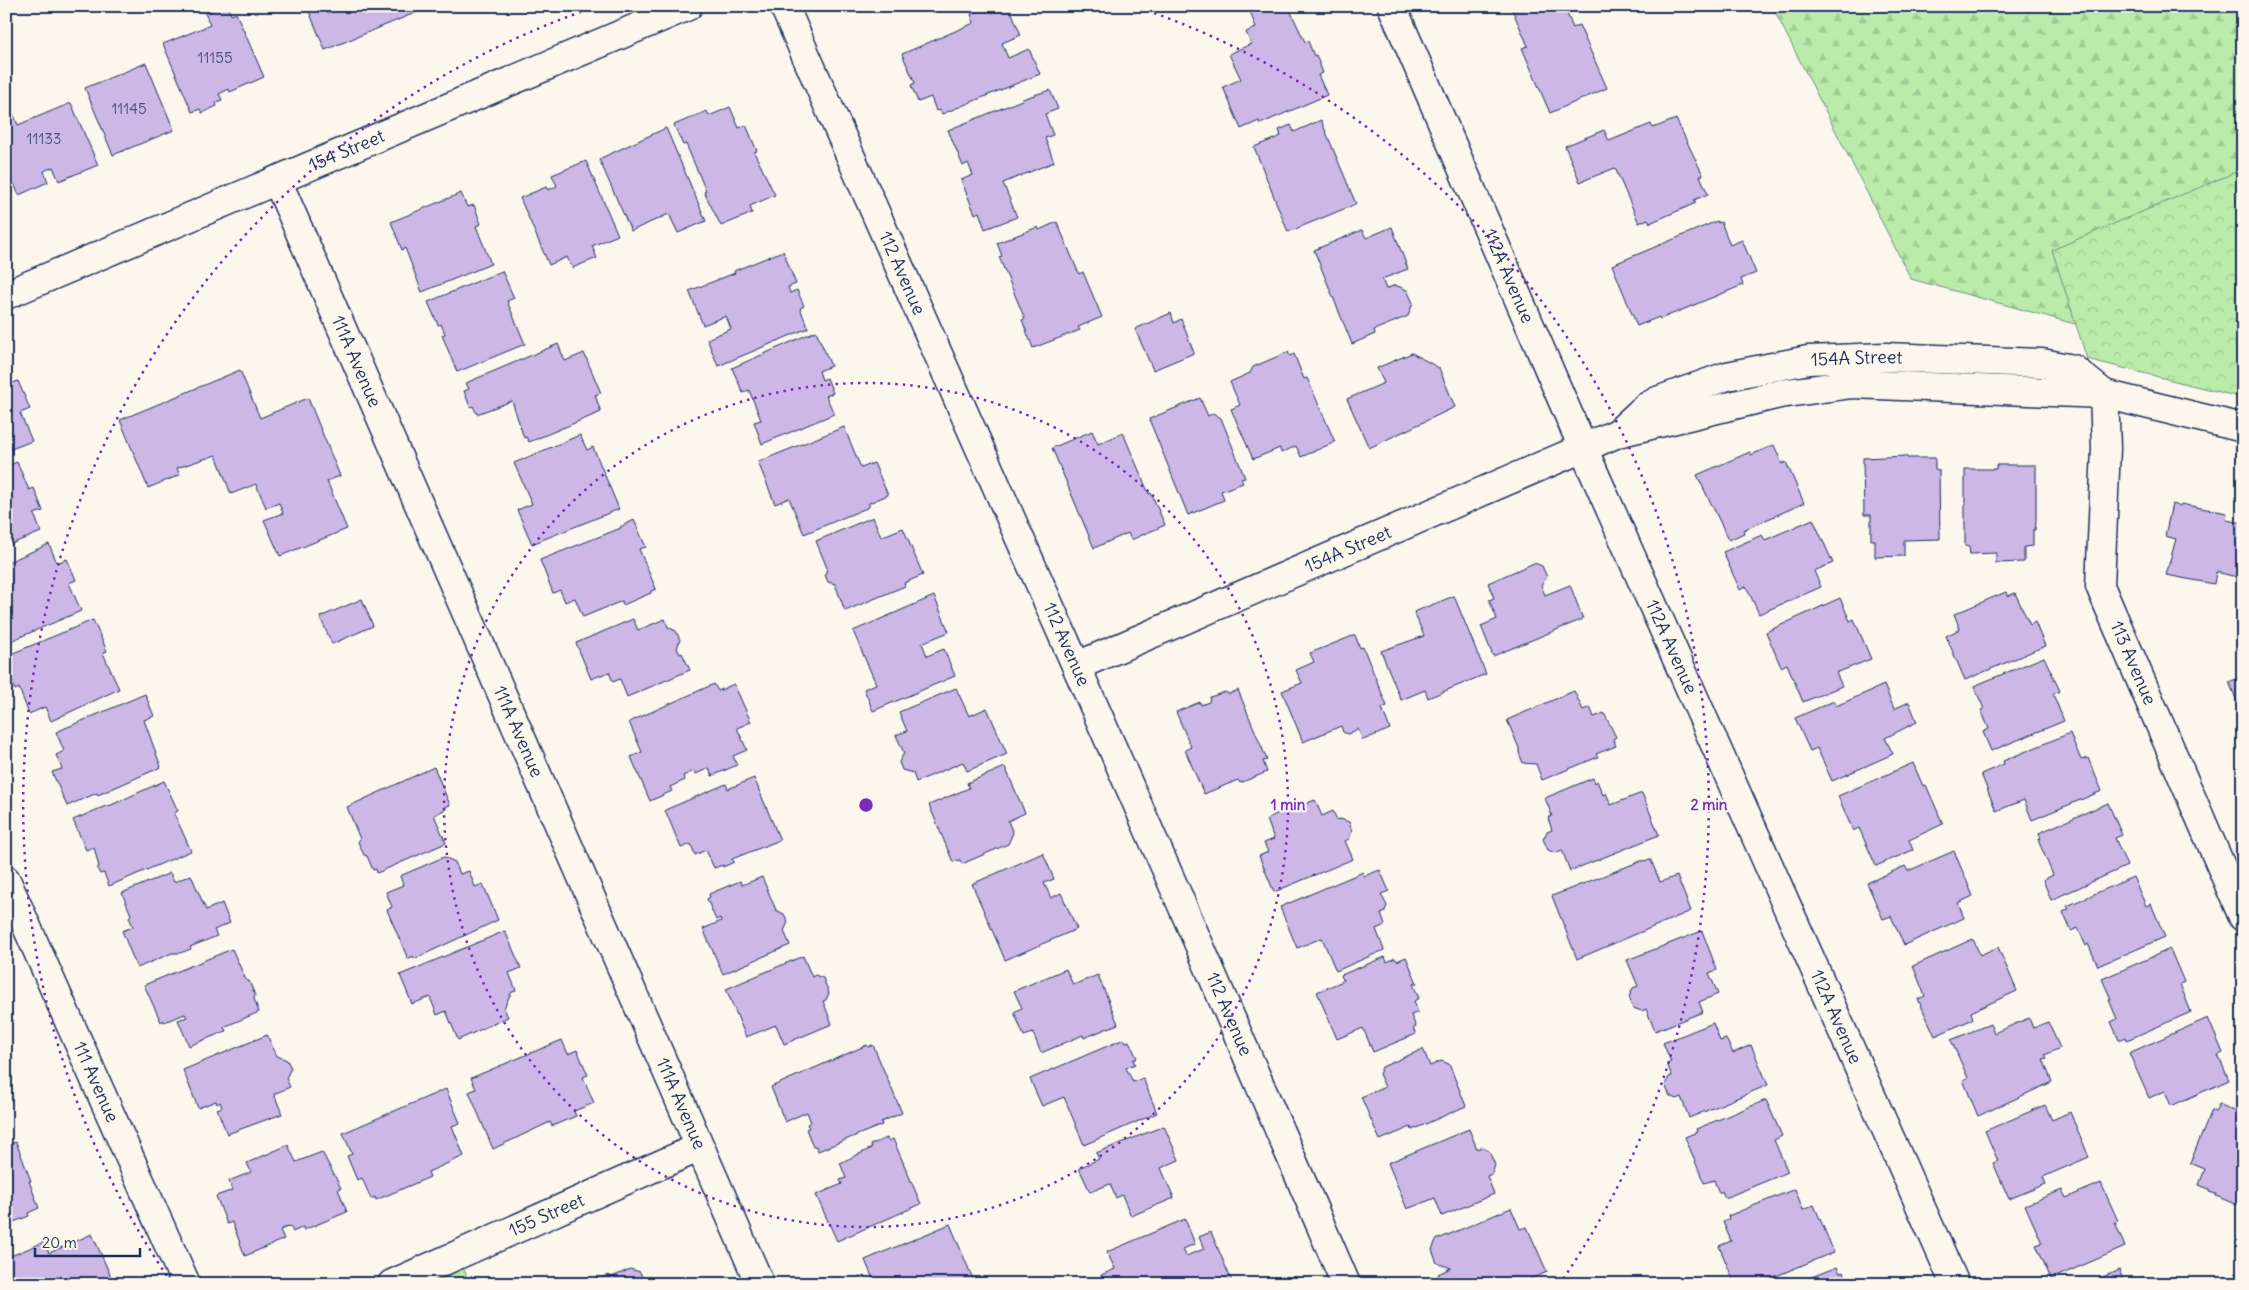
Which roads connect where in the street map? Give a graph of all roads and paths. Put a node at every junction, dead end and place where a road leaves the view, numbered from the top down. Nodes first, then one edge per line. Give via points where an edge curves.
1 (688, 6) edge
2 (784, 6) edge
3 (1392, 6) edge
4 (277, 180) junction
5 (6, 295) edge
6 (2104, 394) junction
7 (2243, 428) edge
8 (1584, 448) junction
9 (1076, 666) junction
10 (6, 880) edge
11 (2243, 917) edge
12 (700, 1147) junction
13 (186, 1284) edge
14 (392, 1284) edge
15 (760, 1284) edge
16 (1346, 1284) edge
17 (1955, 1284) edge

1 - 4 street, 154 Street
2 - 9 street, 112 Avenue
3 - 8 street, 112A Avenue
4 - 5 street, 154 Street
4 - 12 street, 111A Avenue
6 - 7 street, 154A Street
6 - 8 street, 154A Street via 1852,384 1780,394 1707,410 1618,433
6 - 11 street, 113 Avenue via 2106,448 2100,586
8 - 9 street, 154A Street
8 - 17 street, 112A Avenue
9 - 16 street, 112 Avenue
10 - 13 street, 111 Avenue
12 - 14 street, 155 Street
12 - 15 street, 111A Avenue

